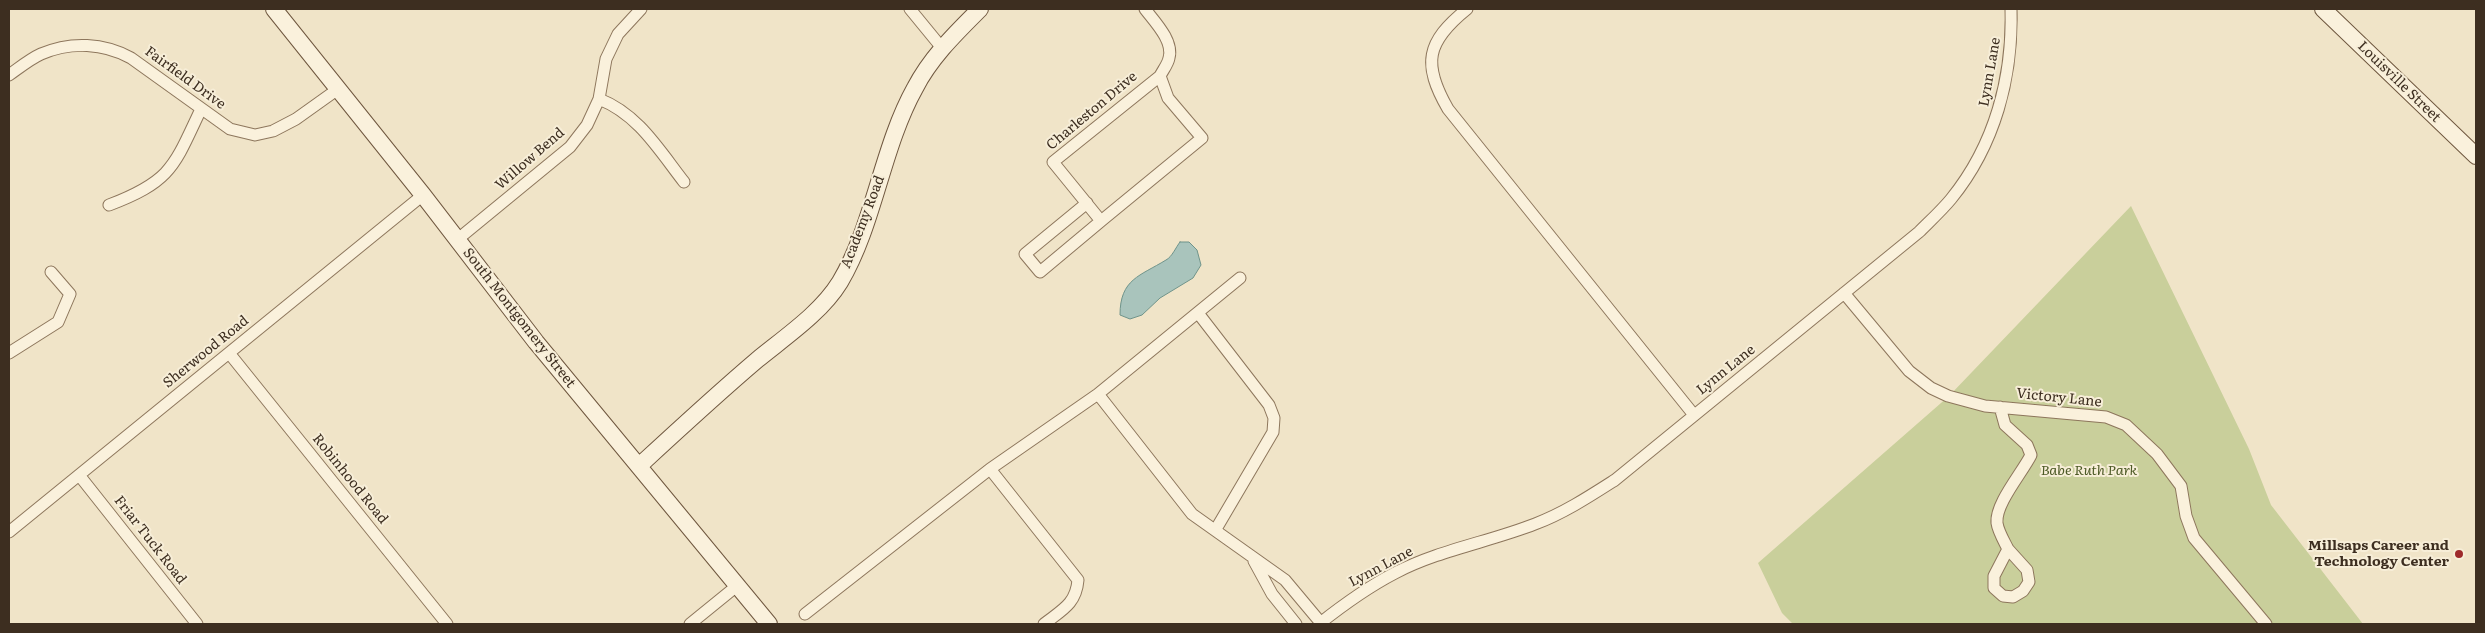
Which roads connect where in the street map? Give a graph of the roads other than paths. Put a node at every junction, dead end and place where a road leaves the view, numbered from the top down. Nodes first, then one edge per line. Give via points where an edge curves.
1 (274, 9) edge
2 (640, 9) edge
3 (910, 9) edge
4 (980, 9) edge
5 (1145, 9) edge
6 (1467, 9) edge
7 (2011, 9) edge
8 (2328, 10) edge
9 (942, 48) junction
10 (9, 75) edge
11 (1160, 76) junction
12 (338, 89) junction
13 (599, 99) junction
14 (201, 109) junction
15 (2476, 156) edge
16 (684, 182) dead end
17 (423, 195) junction
18 (1087, 204) junction
19 (109, 205) dead end
20 (1101, 221) junction
21 (458, 239) junction
22 (51, 272) dead end
23 (1240, 278) dead end
24 (1844, 293) junction
25 (1198, 313) junction
26 (9, 353) edge
27 (229, 353) junction
28 (1098, 394) junction
29 (2000, 407) junction
30 (1694, 414) junction
31 (638, 466) junction
32 (990, 469) junction
33 (79, 475) junction
34 (1216, 529) junction
35 (9, 532) edge
36 (2008, 549) dead end
37 (1253, 559) junction
38 (738, 585) junction
39 (805, 614) dead end
40 (197, 624) edge
41 (447, 624) edge
42 (690, 624) edge
43 (769, 624) edge
44 (1044, 624) edge
45 (1296, 624) edge
46 (1320, 624) edge
47 (2266, 624) edge

1 - 12 street, South Montgomery Street
2 - 13 street, Willow Bend via 618,34 610,50
3 - 9 street
4 - 9 street, Academy Road
5 - 11 street, Charleston Drive via 1162,31 1169,47 1169,58
6 - 30 street via 1434,45 1432,78 1438,91 1454,116
7 - 24 street, Lynn Lane via 2012,39 2007,79 1997,118 1977,160 1952,198 1919,232
8 - 15 street, Louisville Street
9 - 31 street, Academy Road via 915,87 900,121 856,247 840,282 820,306
10 - 14 street, Fairfield Drive via 41,54 72,45 115,49
11 - 18 street, Charleston Drive via 1053,162
11 - 20 street, Charleston Drive via 1168,98 1202,138
12 - 14 street, Fairfield Drive via 296,119 273,131 255,135 230,129
12 - 17 street, South Montgomery Street
13 - 16 street via 616,106 640,125
13 - 21 street, Willow Bend via 587,125 570,147
14 - 19 street via 175,163 158,182
17 - 21 street, South Montgomery Street
17 - 27 street, Sherwood Road
18 - 20 street, Charleston Drive
18 - 20 street via 1025,254 1040,272
21 - 31 street, South Montgomery Street via 536,342
22 - 26 street via 70,294 58,322
23 - 25 street
24 - 29 street, Victory Lane via 1909,371 1931,388 1948,396
24 - 30 street, Lynn Lane
25 - 28 street
25 - 34 street via 1269,405 1274,418 1273,432
27 - 33 street, Sherwood Road
27 - 41 street, Robinhood Road
28 - 32 street
28 - 34 street via 1192,514
29 - 36 street via 2005,425 2027,444 2031,455 2003,500 1997,522
29 - 47 street, Victory Lane via 2106,418 2126,425 2157,454 2181,486 2194,538
30 - 46 street, Lynn Lane via 1615,480 1578,504 1536,524 1395,573 1349,601
31 - 38 street, South Montgomery Street
32 - 39 street
32 - 44 street via 1078,580 1077,592 1071,603
33 - 35 street, Sherwood Road
33 - 40 street, Friar Tuck Road
34 - 37 street
37 - 45 street via 1272,594
37 - 46 street via 1285,580
38 - 42 street
38 - 43 street, South Montgomery Street

